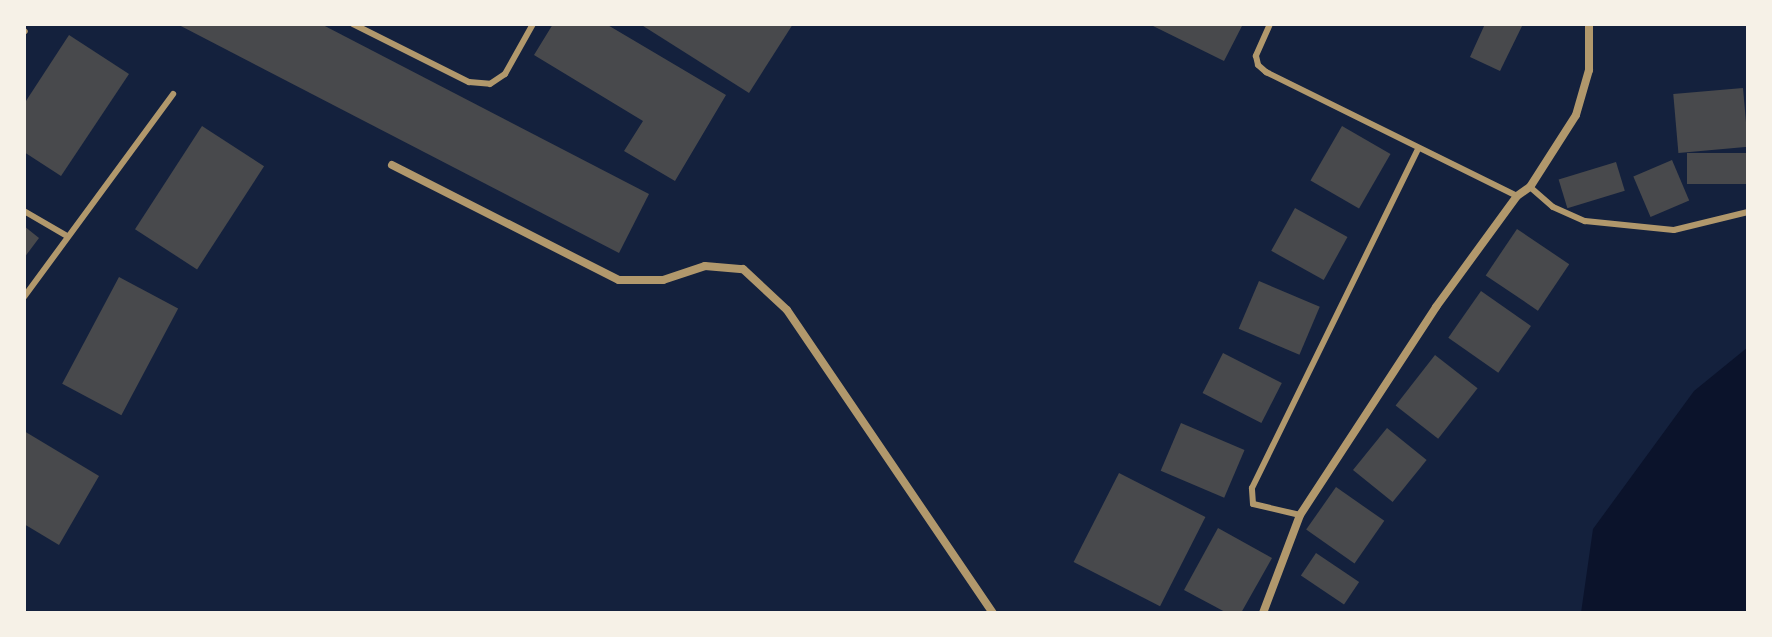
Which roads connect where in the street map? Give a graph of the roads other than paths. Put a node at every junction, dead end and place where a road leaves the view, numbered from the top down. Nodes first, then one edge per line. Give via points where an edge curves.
1 (353, 24) edge
2 (533, 24) edge
3 (1270, 24) edge
4 (1589, 24) edge
5 (173, 94) dead end
6 (1418, 149) junction
7 (392, 165) dead end
8 (1530, 187) junction
9 (1517, 196) junction
10 (24, 211) edge
11 (1748, 212) edge
12 (67, 236) junction
13 (24, 297) edge
14 (1300, 515) junction
15 (993, 613) edge
16 (1263, 613) edge

1 - 2 lane via 469,82 490,84 505,74
3 - 6 lane via 1256,56 1266,72
4 - 8 street via 1589,70 1576,115
5 - 12 lane
6 - 9 lane
6 - 14 lane via 1252,488 1253,504
7 - 15 street via 619,280 663,280 705,266 743,269 787,310
8 - 9 street
8 - 11 lane via 1553,207 1585,221 1674,230
9 - 14 street via 1436,307
10 - 12 lane
12 - 13 lane
14 - 16 street

